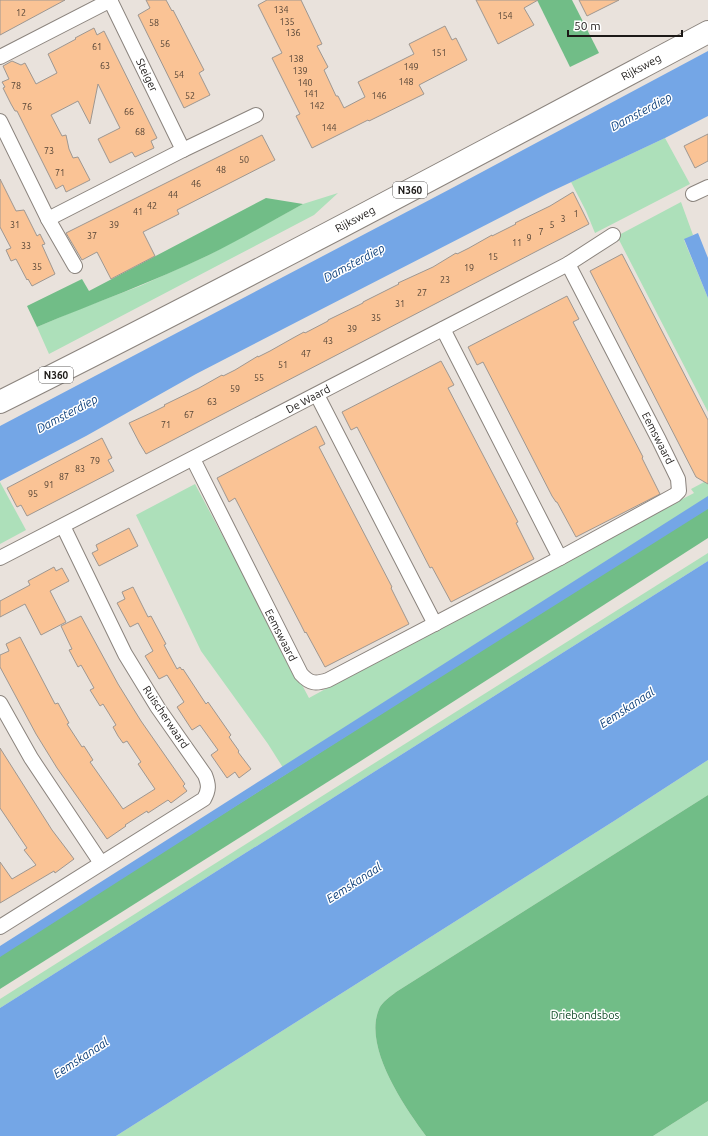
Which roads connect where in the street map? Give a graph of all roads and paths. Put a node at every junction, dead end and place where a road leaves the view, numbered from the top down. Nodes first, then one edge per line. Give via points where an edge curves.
1 (111, 0) edge
2 (708, 32) edge
3 (0, 57) edge
4 (256, 115) dead end
5 (0, 121) edge
6 (183, 150) junction
7 (708, 187) edge
8 (693, 194) dead end
9 (48, 219) junction
10 (613, 235) dead end
11 (568, 264) junction
12 (74, 266) dead end
13 (443, 329) junction
14 (317, 395) junction
15 (0, 402) edge
16 (193, 460) junction
17 (63, 526) junction
18 (0, 558) edge
19 (560, 558) junction
20 (435, 624) junction
21 (0, 703) edge
22 (101, 863) junction
23 (0, 927) edge

1 - 3 street, Steiger
1 - 6 street, Steiger
2 - 15 main road, Rijksweg / N360 via 269,265
4 - 6 street
5 - 9 street
6 - 9 street
7 - 8 street
9 - 12 street
10 - 11 street, De Waard
11 - 13 street, De Waard
11 - 19 street, Eemswaard via 680,485 676,496
13 - 14 street, De Waard
13 - 19 street
14 - 16 street, De Waard
14 - 20 street
16 - 17 street, De Waard
16 - 20 street, Eemswaard via 301,674 307,680 313,683 328,680
17 - 18 street, De Waard
17 - 22 street, Ruischerwaard via 125,654 208,783 204,799
19 - 20 street, Eemswaard
21 - 22 street via 31,758
22 - 23 street, Ruischerwaard

